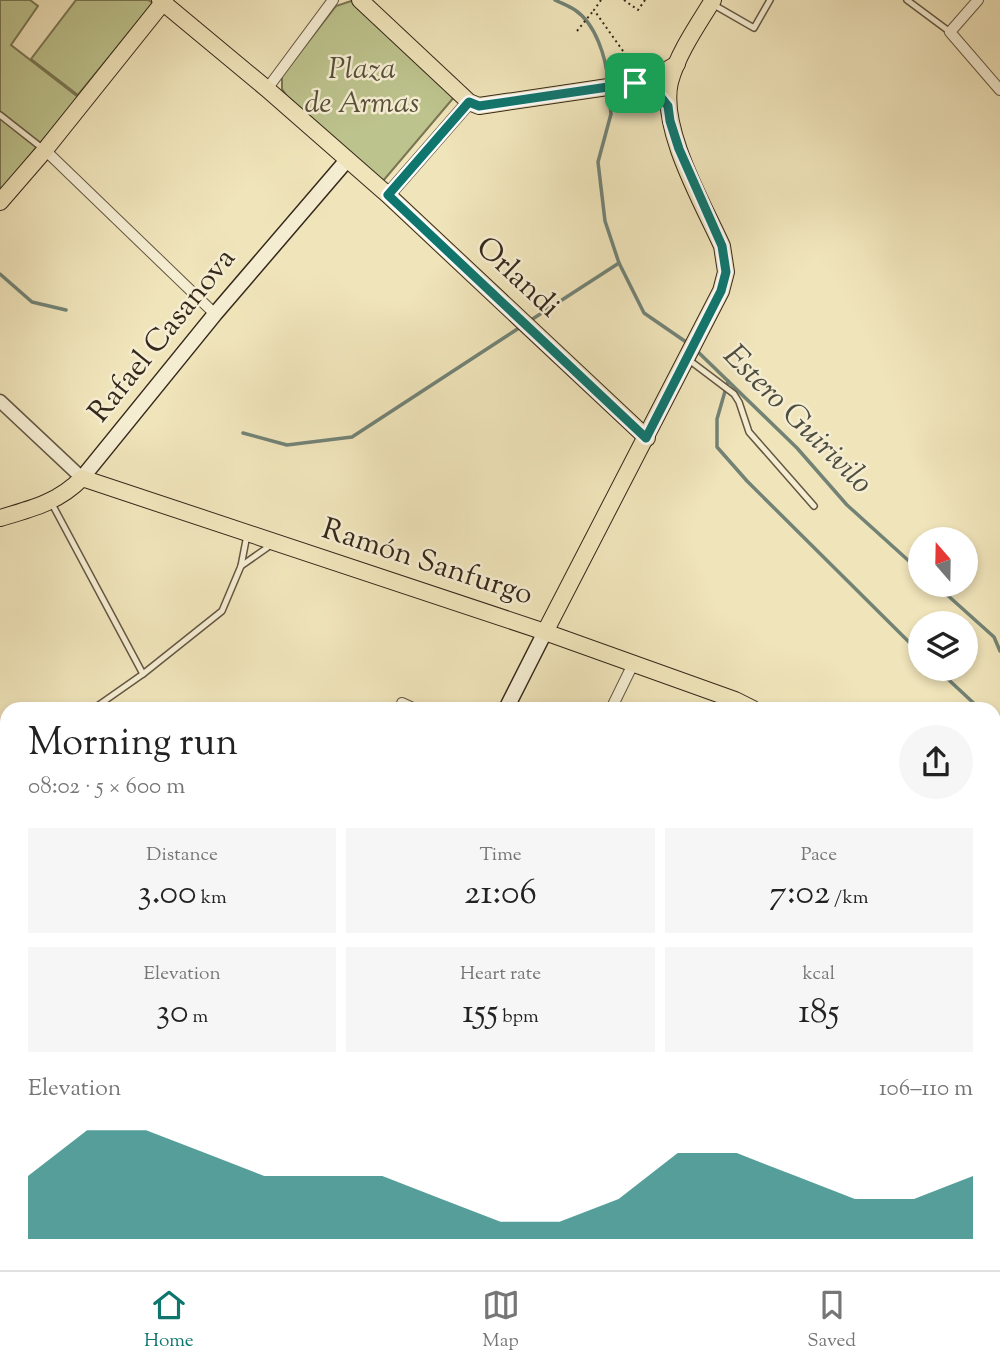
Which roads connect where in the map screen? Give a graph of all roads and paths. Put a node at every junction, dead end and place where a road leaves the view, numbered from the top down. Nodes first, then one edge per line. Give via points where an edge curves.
1 (333, 0) edge
2 (360, 0) edge
3 (601, 0) edge
4 (624, 0) edge
5 (645, 0) edge
6 (770, 0) edge
7 (907, 0) edge
8 (978, 0) edge
9 (163, 1) edge
10 (712, 1) edge
11 (594, 10) junction
12 (577, 31) dead end
13 (950, 32) junction
14 (677, 64) junction
15 (639, 82) junction
16 (267, 89) junction
17 (1000, 90) edge
18 (469, 102) junction
19 (668, 106) junction
20 (0, 116) edge
21 (45, 150) junction
22 (347, 160) junction
23 (388, 195) junction
24 (0, 202) edge
25 (215, 314) junction
26 (690, 356) junction
27 (0, 401) edge
28 (646, 438) junction
29 (82, 478) junction
30 (51, 502) junction
31 (814, 506) dead end
32 (0, 518) edge
33 (247, 534) junction
34 (274, 543) junction
35 (241, 566) junction
36 (545, 632) junction
37 (634, 662) junction
38 (144, 674) junction
39 (103, 702) edge
40 (510, 702) edge
41 (614, 702) edge
42 (739, 702) edge

1 - 16 street
2 - 18 main road
3 - 11 path
4 - 5 path via 638,10
6 - 10 lane via 754,28
7 - 13 lane
8 - 13 street
9 - 16 main road, Orlandi
9 - 21 main road
10 - 14 main road
11 - 12 path
11 - 15 path
13 - 17 street
14 - 15 main road
14 - 19 main road
15 - 18 main road via 479,106
15 - 19 main road via 652,86
16 - 22 main road, Orlandi
18 - 23 street
19 - 26 main road via 679,149 725,254 725,282
20 - 21 lane
21 - 24 main road
21 - 25 street
22 - 23 main road, Orlandi
22 - 25 main road, Rafael Casanova
23 - 28 main road, Orlandi
25 - 29 main road, Rafael Casanova
26 - 28 main road
26 - 31 lane via 734,394 749,432
27 - 29 street
28 - 36 main road
29 - 30 main road, Rafael Casanova
29 - 33 main road, Ramón Sanfurgo
30 - 32 main road, Rafael Casanova
30 - 38 lane
33 - 34 main road, Ramón Sanfurgo
33 - 35 lane
34 - 35 lane
34 - 36 main road, Ramón Sanfurgo
35 - 38 lane via 222,611
36 - 37 main road, Ramón Sanfurgo
36 - 40 main road
37 - 41 street
37 - 42 main road, Ramón Sanfurgo
38 - 39 lane

